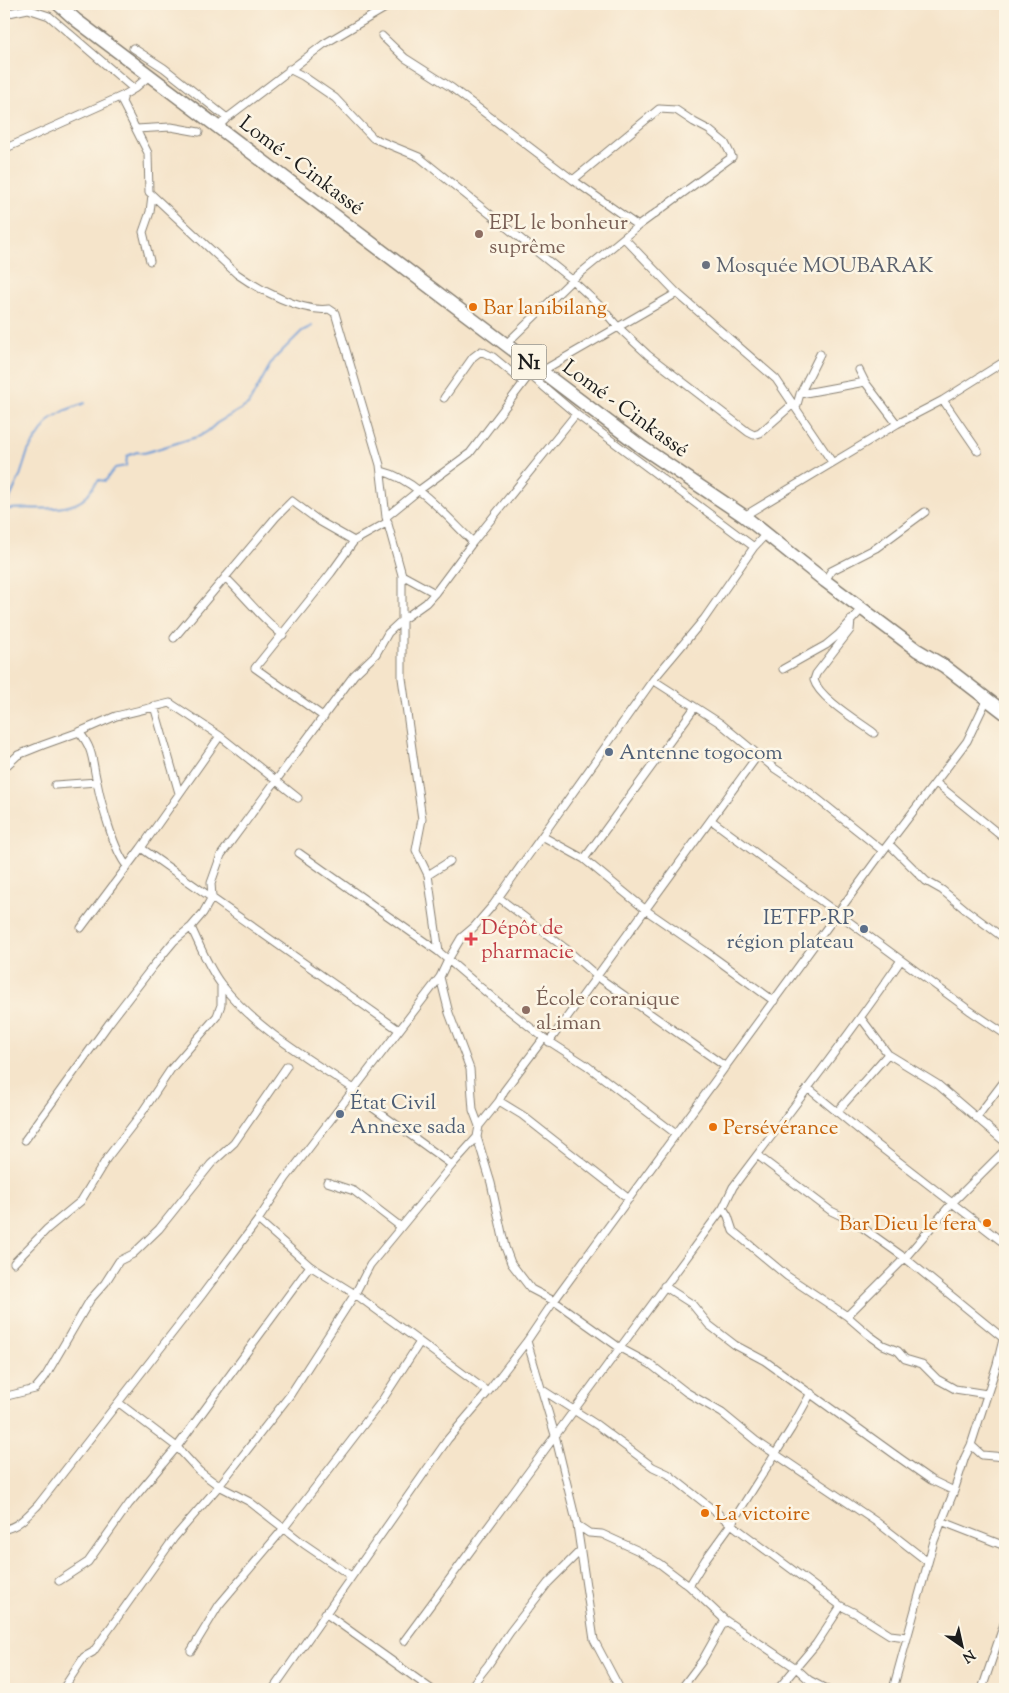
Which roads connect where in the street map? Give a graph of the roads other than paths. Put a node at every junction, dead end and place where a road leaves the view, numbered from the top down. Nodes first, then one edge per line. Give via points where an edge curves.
1 (58, 4) edge
2 (392, 4) edge
3 (4, 14) edge
4 (382, 36) dead end
5 (133, 48) dead end
6 (289, 69) junction
7 (149, 76) junction
8 (134, 89) junction
9 (124, 95) junction
10 (223, 123) junction
11 (136, 129) junction
12 (199, 132) dead end
13 (4, 149) edge
14 (574, 180) junction
15 (152, 195) junction
16 (638, 226) junction
17 (624, 238) junction
18 (150, 261) dead end
19 (572, 280) junction
20 (677, 292) junction
21 (617, 326) junction
22 (506, 344) junction
23 (820, 354) dead end
24 (1005, 360) edge
25 (859, 370) dead end
26 (536, 371) junction
27 (523, 382) junction
28 (865, 382) junction
29 (800, 394) junction
30 (444, 398) dead end
31 (943, 400) junction
32 (794, 406) junction
33 (576, 414) junction
34 (897, 424) junction
35 (644, 448) junction
36 (978, 451) dead end
37 (629, 455) junction
38 (832, 462) junction
39 (381, 471) junction
40 (418, 490) junction
41 (925, 512) dead end
42 (744, 516) junction
43 (387, 519) junction
44 (767, 534) junction
45 (354, 541) junction
46 (473, 542) junction
47 (754, 548) junction
48 (402, 574) junction
49 (226, 577) junction
50 (825, 581) junction
51 (435, 593) junction
52 (862, 609) junction
53 (402, 620) junction
54 (851, 620) junction
55 (283, 635) junction
56 (174, 638) dead end
57 (783, 669) dead end
58 (654, 680) junction
59 (987, 700) junction
60 (154, 706) junction
61 (695, 707) junction
62 (1005, 713) edge
63 (324, 717) junction
64 (80, 732) junction
65 (874, 733) dead end
66 (220, 736) junction
67 (758, 755) junction
68 (4, 768) edge
69 (276, 781) junction
70 (96, 782) junction
71 (936, 783) junction
72 (55, 785) dead end
73 (179, 793) junction
74 (298, 798) dead end
75 (712, 820) junction
76 (542, 836) junction
77 (1005, 839) edge
78 (888, 844) junction
79 (141, 848) junction
80 (882, 851) junction
81 (299, 853) dead end
82 (584, 859) junction
83 (450, 861) dead end
84 (127, 866) junction
85 (428, 875) junction
86 (212, 897) junction
87 (498, 897) junction
88 (646, 911) junction
89 (838, 914) junction
90 (191, 926) junction
91 (81, 928) dead end
92 (1005, 939) edge
93 (439, 952) junction
94 (448, 960) junction
95 (901, 960) junction
96 (440, 977) junction
97 (598, 977) junction
98 (221, 984) junction
99 (774, 1001) junction
100 (861, 1018) junction
101 (400, 1030) junction
102 (1005, 1034) edge
103 (547, 1040) junction
104 (888, 1054) junction
105 (287, 1066) dead end
106 (726, 1067) junction
107 (1005, 1080) edge
108 (808, 1088) junction
109 (352, 1091) junction
110 (499, 1101) junction
111 (836, 1112) junction
112 (977, 1117) junction
113 (479, 1126) junction
114 (676, 1134) junction
115 (477, 1137) junction
116 (25, 1140) dead end
117 (1005, 1142) edge
118 (1005, 1150) edge
119 (757, 1155) junction
120 (452, 1164) junction
121 (327, 1182) dead end
122 (629, 1199) junction
123 (952, 1203) junction
124 (723, 1208) junction
125 (258, 1220) junction
126 (401, 1227) junction
127 (1005, 1244) edge
128 (905, 1258) junction
129 (14, 1263) dead end
130 (310, 1266) junction
131 (664, 1286) junction
132 (355, 1294) junction
133 (554, 1301) junction
134 (847, 1316) junction
135 (1005, 1331) edge
136 (1003, 1338) junction
137 (527, 1341) junction
138 (420, 1342) junction
139 (620, 1348) junction
140 (541, 1389) junction
141 (488, 1392) junction
142 (4, 1393) edge
143 (811, 1394) junction
144 (987, 1394) junction
145 (119, 1403) junction
146 (574, 1410) junction
147 (555, 1435) junction
148 (971, 1445) junction
149 (178, 1447) junction
150 (776, 1454) junction
151 (1005, 1457) edge
152 (219, 1486) junction
153 (954, 1491) junction
154 (941, 1521) junction
155 (731, 1524) junction
156 (577, 1525) junction
157 (284, 1528) junction
158 (4, 1529) edge
159 (1005, 1546) edge
160 (580, 1551) junction
161 (928, 1562) junction
162 (351, 1576) junction
163 (59, 1581) dead end
164 (688, 1586) junction
165 (841, 1606) junction
166 (325, 1613) junction
167 (725, 1620) junction
168 (1005, 1621) edge
169 (907, 1637) junction
170 (404, 1642) dead end
171 (190, 1651) dead end
172 (796, 1668) junction
173 (63, 1689) edge
174 (273, 1689) edge
175 (431, 1689) edge
176 (469, 1689) edge
177 (620, 1689) edge
178 (681, 1689) edge
179 (778, 1689) edge
180 (826, 1689) edge
181 (893, 1689) edge
182 (982, 1689) edge

1 - 7 highway, Lomé - Cinkassé / N1
2 - 6 street
3 - 8 street via 28,9 49,16
4 - 14 street via 405,58 452,88
5 - 10 street via 164,68
6 - 10 street
6 - 19 street via 335,98 372,138 419,157
7 - 8 street
7 - 10 highway, Lomé - Cinkassé / N1
8 - 9 street
9 - 11 street via 122,102
9 - 13 street
10 - 22 highway, Lomé - Cinkassé / N1
11 - 12 street via 171,127
11 - 15 street via 148,153 148,192
14 - 16 street
14 - 16 street via 659,109 676,110 725,144 732,158
15 - 18 street via 143,232
15 - 39 street via 251,284 305,307 335,312
16 - 17 street
17 - 19 street
17 - 20 street
19 - 21 street
19 - 22 street
20 - 21 street
20 - 32 street via 776,379
21 - 26 street
21 - 32 street via 648,354 754,435
22 - 26 highway, Lomé - Cinkassé / N1
23 - 29 street
24 - 31 street
25 - 28 street
26 - 27 street
26 - 33 street
26 - 35 highway, Lomé - Cinkassé / N1
27 - 30 street via 481,351 473,357
27 - 40 street via 470,453
28 - 29 street
28 - 34 street
29 - 32 street
31 - 34 street
31 - 36 street
32 - 38 street
33 - 37 street
33 - 46 street
34 - 38 street
35 - 37 street
35 - 42 highway, Lomé - Cinkassé / N1
37 - 47 street
38 - 42 street
39 - 40 street via 394,474
39 - 43 street
40 - 43 street
40 - 46 street
41 - 50 street via 876,548 831,571
42 - 44 highway, Lomé - Cinkassé / N1
43 - 45 street
43 - 48 street
44 - 47 street
44 - 50 highway, Lomé - Cinkassé / N1
45 - 49 street via 292,501
45 - 55 street
46 - 51 street
47 - 58 street via 704,619
48 - 51 street
48 - 53 street
49 - 55 street via 266,622
49 - 56 street
50 - 52 highway, Lomé - Cinkassé / N1
51 - 53 street
52 - 54 street
52 - 59 highway, Lomé - Cinkassé / N1
53 - 63 street via 388,633 376,654 354,675
53 - 85 street via 402,678 422,819 416,850
54 - 57 street via 826,645
54 - 65 street via 850,630 814,680 830,701
55 - 63 street via 255,668
58 - 61 street
58 - 76 street
59 - 62 highway, Lomé - Cinkassé / N1
59 - 71 street via 967,741
60 - 64 street via 116,716
60 - 66 street via 170,702
60 - 73 street
61 - 67 street
61 - 82 street
63 - 69 street
64 - 68 street via 18,755
64 - 70 street via 90,747
66 - 69 street
66 - 73 street
67 - 75 street
67 - 80 street
69 - 74 street
69 - 86 street via 222,855 211,883
70 - 72 street
70 - 84 street via 117,852
71 - 77 street
71 - 78 street
73 - 79 street
75 - 88 street
75 - 89 street
76 - 82 street
76 - 87 street
78 - 80 street
78 - 92 street via 926,880
79 - 84 street
79 - 86 street
80 - 89 street
81 - 93 street
82 - 88 street
83 - 85 street
84 - 91 street
85 - 93 street
86 - 90 street
86 - 101 street
87 - 94 street via 461,938
87 - 97 street
88 - 97 street
88 - 99 street
89 - 95 street
89 - 99 street
90 - 98 street
90 - 116 street via 154,965
93 - 94 street
94 - 96 street
94 - 103 street
95 - 100 street
95 - 102 street
96 - 101 street
96 - 113 street via 449,1014 470,1069 473,1110
97 - 103 street
97 - 106 street
98 - 109 street via 261,1026
98 - 129 street via 217,1016 171,1069 107,1158 81,1201 47,1229
99 - 106 street
100 - 104 street
100 - 108 street
101 - 109 street
103 - 110 street
103 - 114 street via 586,1065
104 - 111 street
104 - 112 street via 938,1084
105 - 142 street via 234,1143 211,1164 159,1229 133,1254 119,1261 90,1300 35,1389 7,1396
106 - 114 street
107 - 112 street
108 - 111 street
108 - 119 street
109 - 120 street
109 - 125 street
110 - 113 street
110 - 122 street via 522,1115
111 - 123 street
112 - 117 street
113 - 115 street
114 - 122 street
115 - 120 street
115 - 133 street via 511,1263 531,1289
118 - 123 street
119 - 124 street via 733,1187
119 - 128 street via 831,1211 856,1223
120 - 126 street
121 - 126 street via 354,1191
122 - 133 street
123 - 127 street
123 - 128 street
124 - 131 street
124 - 134 street via 733,1231 787,1276
125 - 130 street
125 - 145 street
126 - 132 street via 370,1265
128 - 134 street
128 - 136 street
130 - 132 street
130 - 149 street
131 - 139 street
131 - 143 street via 692,1304 709,1325 735,1345 765,1361
132 - 138 street
132 - 152 street via 290,1395
133 - 137 street
133 - 139 street
134 - 144 street via 883,1345 898,1351 905,1359 922,1364 937,1379 955,1389
135 - 136 street
136 - 144 street
137 - 140 street
137 - 141 street
138 - 141 street
138 - 157 street via 381,1402
139 - 146 street
139 - 150 street via 650,1364
140 - 146 street
140 - 147 street
141 - 162 street via 448,1439
143 - 150 street
143 - 153 street via 932,1480
144 - 148 street
145 - 149 street
145 - 158 street via 38,1505 10,1529
146 - 147 street
146 - 155 street via 653,1467 668,1474
147 - 156 street
147 - 170 street
148 - 151 street via 982,1455
148 - 153 street
149 - 152 street via 199,1471
149 - 163 street via 129,1504 88,1562
150 - 155 street
150 - 161 street via 878,1523
152 - 157 street via 250,1502
152 - 173 street via 174,1538
153 - 154 street
154 - 159 street
154 - 161 street
155 - 164 street
155 - 165 street
156 - 160 street
156 - 164 street via 640,1551
157 - 162 street
157 - 171 street via 219,1605
160 - 176 street via 548,1583
160 - 177 street via 594,1640
161 - 169 street
162 - 166 street
164 - 167 street
165 - 169 street via 890,1635
165 - 172 street
166 - 174 street
166 - 175 street
167 - 172 street
167 - 178 street via 702,1661
168 - 182 street
169 - 181 street
172 - 179 street
172 - 180 street via 808,1680

